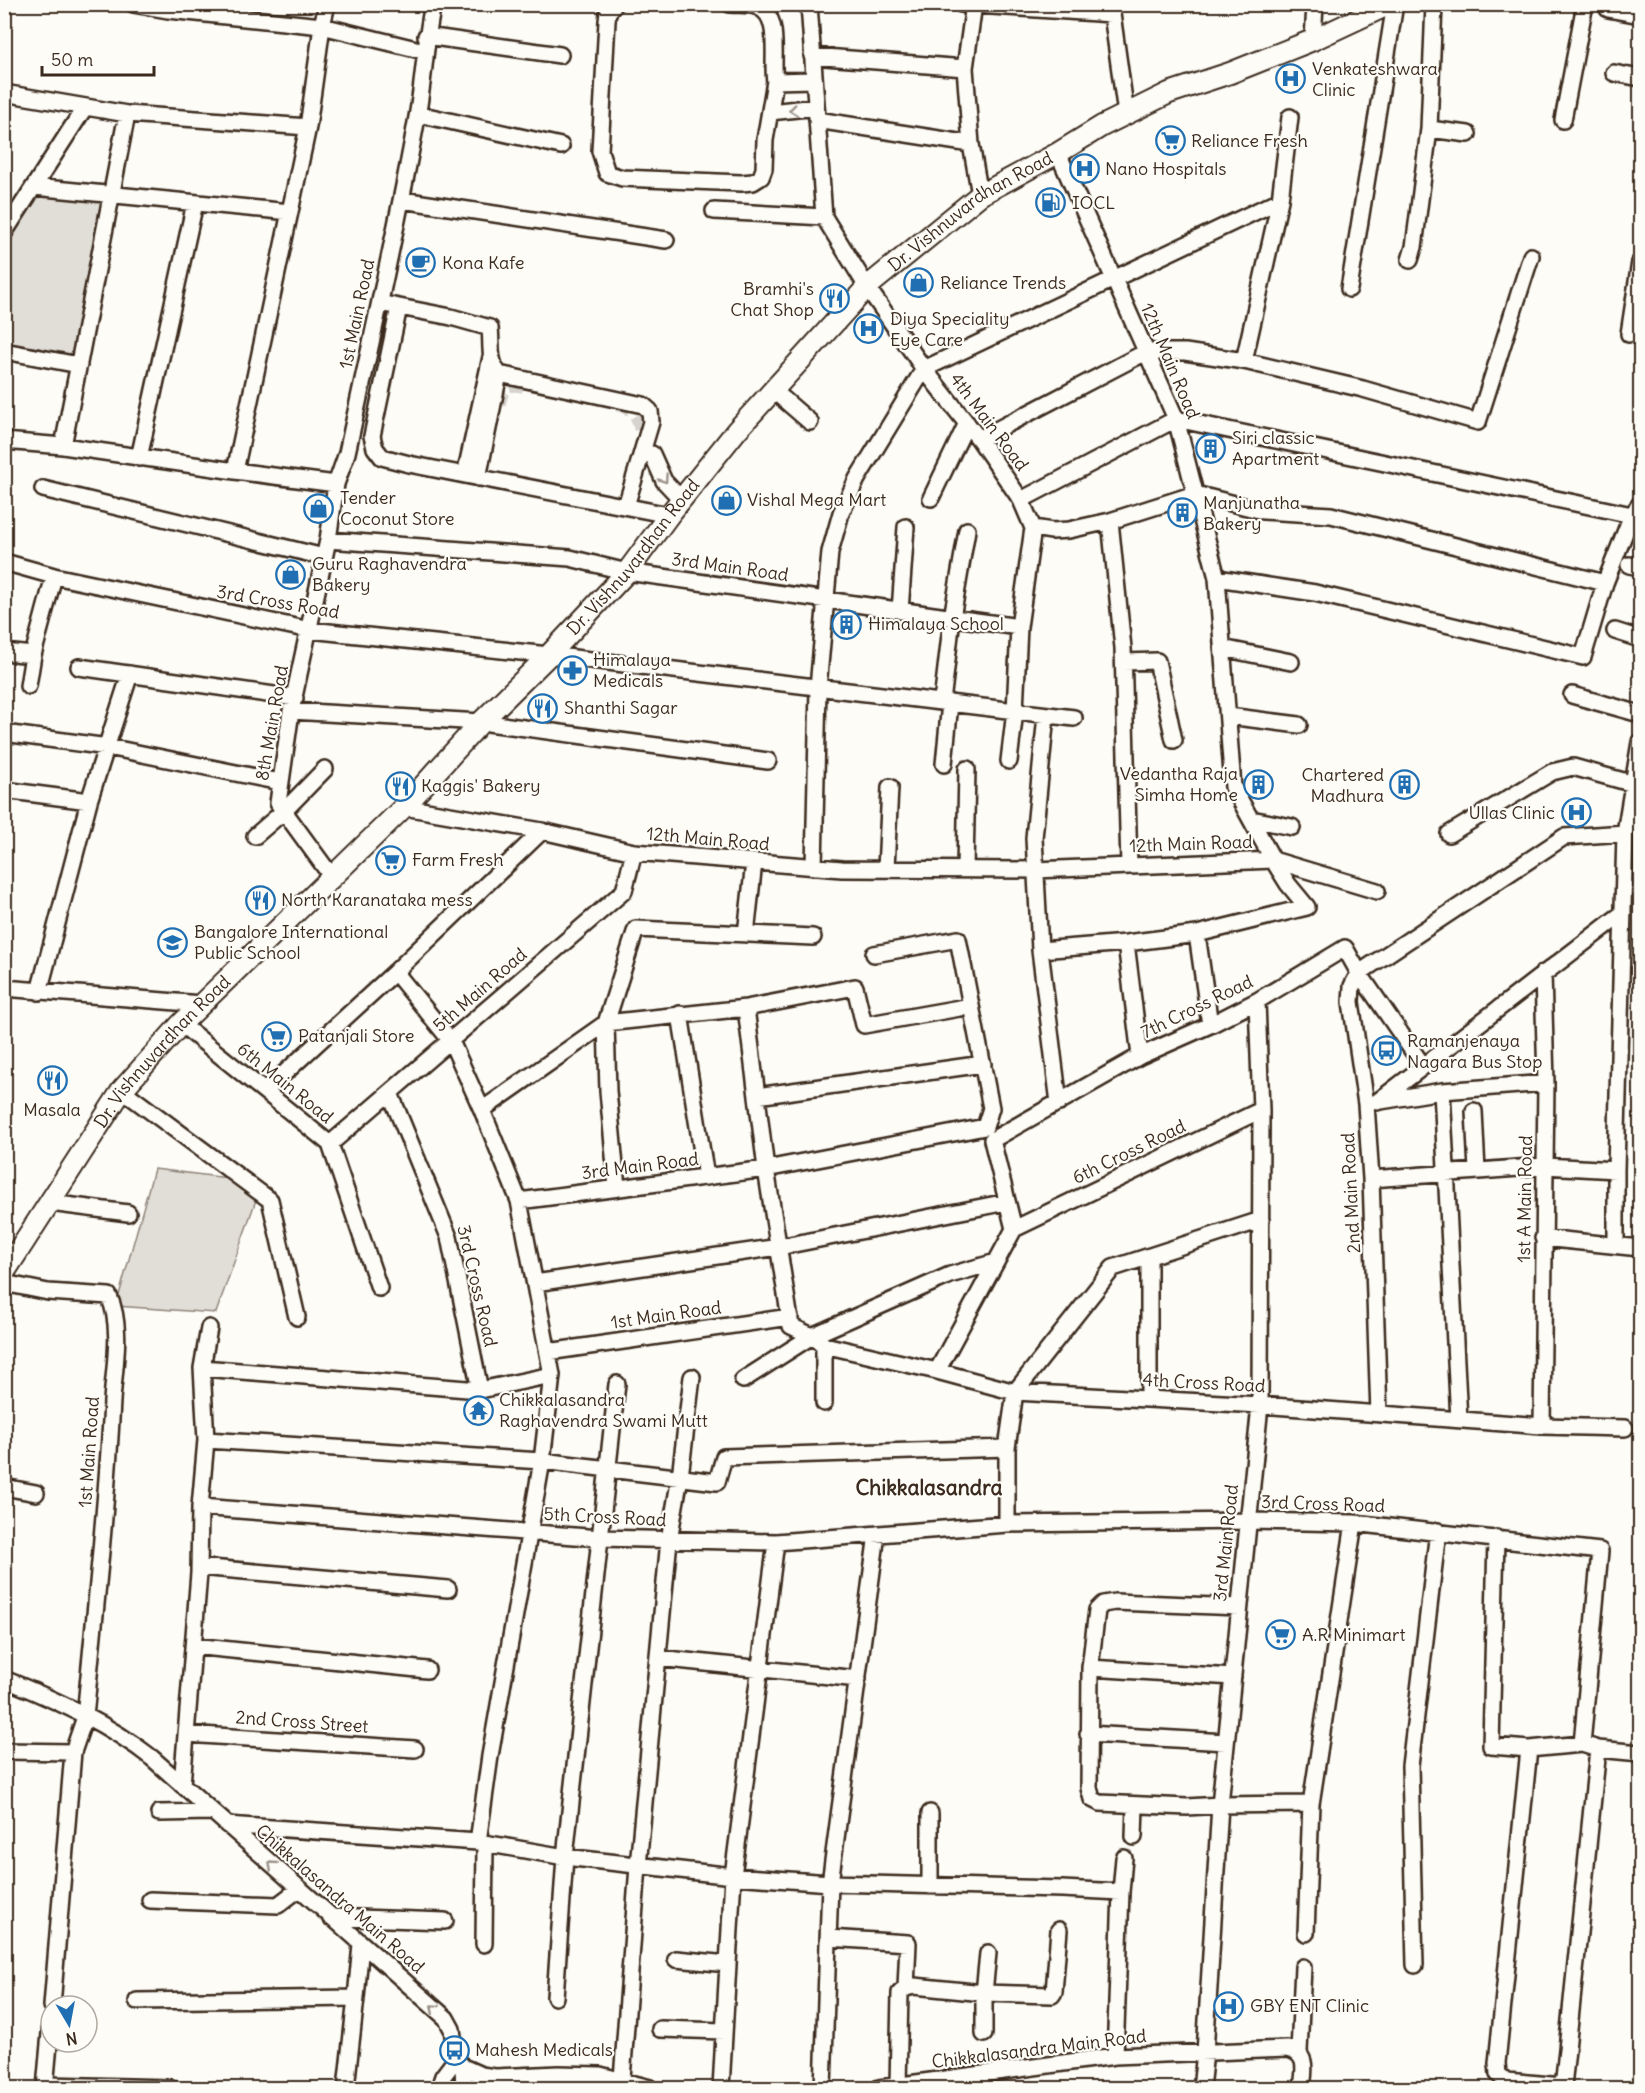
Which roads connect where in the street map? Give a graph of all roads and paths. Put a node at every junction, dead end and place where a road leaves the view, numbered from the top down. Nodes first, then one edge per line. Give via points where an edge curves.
1 (133, 4) edge
2 (327, 4) edge
3 (433, 4) edge
4 (615, 4) edge
5 (730, 4) edge
6 (809, 4) edge
7 (1315, 4) edge
8 (1390, 4) edge
9 (1395, 4) edge
10 (1434, 4) edge
11 (1585, 4) edge
12 (970, 5) edge
13 (1608, 9) dead end
14 (1641, 15) edge
15 (322, 26) junction
16 (1313, 40) junction
17 (425, 43) junction
18 (560, 55) dead end
19 (812, 56) junction
20 (965, 68) junction
21 (1614, 73) dead end
22 (1641, 78) edge
23 (814, 80) junction
24 (775, 81) junction
25 (4, 93) edge
26 (85, 107) junction
27 (770, 112) junction
28 (127, 114) junction
29 (418, 114) junction
30 (817, 114) junction
31 (1126, 114) junction
32 (1290, 117) dead end
33 (1563, 120) dead end
34 (308, 126) junction
35 (1429, 129) junction
36 (1468, 134) dead end
37 (971, 144) junction
38 (561, 146) dead end
39 (1058, 153) junction
40 (34, 188) junction
41 (111, 195) junction
42 (980, 195) junction
43 (402, 200) junction
44 (1280, 200) junction
45 (195, 203) junction
46 (714, 211) dead end
47 (290, 212) junction
48 (824, 218) junction
49 (4, 232) edge
50 (666, 240) dead end
51 (1531, 256) dead end
52 (1410, 260) dead end
53 (1641, 262) edge
54 (1114, 279) junction
55 (867, 287) junction
56 (1349, 289) dead end
57 (379, 303) junction
58 (399, 307) junction
59 (1629, 334) dead end
60 (4, 351) edge
61 (1146, 352) junction
62 (491, 357) junction
63 (1244, 361) junction
64 (79, 365) junction
65 (924, 369) junction
66 (499, 374) junction
67 (773, 390) junction
68 (1176, 419) junction
69 (810, 422) dead end
70 (967, 423) junction
71 (979, 439) junction
72 (4, 441) edge
73 (63, 446) junction
74 (652, 454) tunnel mouth
75 (139, 458) junction
76 (235, 471) junction
77 (472, 476) junction
78 (336, 484) junction
79 (43, 489) dead end
80 (1195, 494) junction
81 (932, 498) dead end
82 (1021, 500) junction
83 (626, 506) junction
84 (675, 507) junction
85 (1636, 509) edge
86 (1110, 520) junction
87 (906, 527) dead end
88 (1033, 528) junction
89 (967, 530) dead end
90 (328, 540) junction
91 (324, 557) junction
92 (4, 562) edge
93 (627, 572) junction
94 (54, 576) junction
95 (1217, 578) junction
96 (1605, 583) junction
97 (826, 600) junction
98 (900, 610) junction
99 (952, 618) junction
100 (1019, 627) junction
101 (310, 630) junction
102 (1615, 631) dead end
103 (1641, 639) edge
104 (1222, 648) junction
105 (4, 652) edge
106 (33, 655) junction
107 (549, 655) junction
108 (1124, 662) junction
109 (1291, 662) dead end
110 (79, 667) dead end
111 (130, 674) junction
112 (28, 686) dead end
113 (818, 688) junction
114 (1572, 695) dead end
115 (946, 703) junction
116 (293, 705) junction
117 (1015, 711) junction
118 (1641, 714) edge
119 (1046, 715) junction
120 (1228, 716) junction
121 (1074, 718) dead end
122 (482, 722) junction
123 (1299, 725) dead end
124 (4, 733) edge
125 (1174, 740) dead end
126 (1641, 742) edge
127 (108, 747) junction
128 (768, 761) dead end
129 (1009, 761) dead end
130 (944, 764) dead end
131 (325, 769) dead end
132 (967, 769) dead end
133 (280, 782) junction
134 (890, 788) dead end
135 (4, 790) edge
136 (1635, 791) edge
137 (89, 801) junction
138 (404, 807) junction
139 (284, 811) junction
140 (1251, 819) junction
141 (1292, 827) dead end
142 (542, 831) junction
143 (1625, 833) junction
144 (1449, 834) dead end
145 (255, 836) dead end
146 (633, 852) junction
147 (1273, 860) junction
148 (754, 862) junction
149 (1129, 866) junction
150 (814, 867) junction
151 (886, 869) junction
152 (964, 869) junction
153 (1035, 870) junction
154 (332, 877) junction
155 (1377, 891) dead end
156 (1623, 913) junction
157 (746, 934) junction
158 (1197, 934) junction
159 (813, 937) dead end
160 (1126, 943) junction
161 (1040, 950) junction
162 (874, 954) dead end
163 (395, 972) junction
164 (1359, 973) junction
165 (1543, 973) junction
166 (4, 988) edge
167 (39, 992) junction
168 (1257, 1001) junction
169 (201, 1004) junction
170 (971, 1006) junction
171 (746, 1008) junction
172 (680, 1014) junction
173 (606, 1023) junction
174 (182, 1024) junction
175 (1210, 1025) junction
176 (451, 1041) junction
177 (1140, 1056) junction
178 (983, 1064) junction
179 (1423, 1066) junction
180 (1546, 1083) junction
181 (122, 1090) junction
182 (265, 1091) junction
183 (1442, 1091) junction
184 (390, 1093) junction
185 (757, 1096) junction
186 (1059, 1103) junction
187 (1372, 1103) junction
188 (482, 1110) junction
189 (1261, 1110) junction
190 (1474, 1111) dead end
191 (330, 1144) junction
192 (1545, 1166) junction
193 (766, 1169) junction
194 (1616, 1170) junction
195 (1477, 1171) junction
196 (1446, 1173) junction
197 (706, 1177) junction
198 (1371, 1179) junction
199 (617, 1188) junction
200 (519, 1201) junction
201 (50, 1203) junction
202 (1001, 1203) junction
203 (128, 1213) dead end
204 (1261, 1220) junction
205 (1014, 1229) junction
206 (1544, 1238) junction
207 (1617, 1245) junction
208 (779, 1246) junction
209 (1641, 1248) edge
210 (1149, 1257) junction
211 (996, 1262) junction
212 (4, 1273) edge
213 (4, 1283) edge
214 (535, 1283) junction
215 (379, 1288) dead end
216 (297, 1317) dead end
217 (791, 1321) junction
218 (209, 1328) dead end
219 (818, 1340) junction
220 (548, 1352) junction
221 (202, 1368) junction
222 (938, 1371) junction
223 (552, 1375) junction
224 (692, 1377) dead end
225 (742, 1380) dead end
226 (616, 1384) dead end
227 (480, 1390) junction
228 (1015, 1392) junction
229 (1149, 1399) junction
230 (824, 1403) dead end
231 (1260, 1405) junction
232 (1379, 1414) junction
233 (1459, 1420) junction
234 (1542, 1426) junction
235 (1624, 1428) dead end
236 (206, 1440) junction
237 (1007, 1448) junction
238 (542, 1461) junction
239 (607, 1468) junction
240 (680, 1477) junction
241 (4, 1487) edge
242 (36, 1493) dead end
243 (201, 1507) junction
244 (1247, 1521) junction
245 (1354, 1523) junction
246 (1007, 1524) junction
247 (1438, 1531) junction
248 (530, 1532) junction
249 (877, 1534) junction
250 (600, 1538) junction
251 (1496, 1538) junction
252 (669, 1540) junction
253 (776, 1542) junction
254 (199, 1567) junction
255 (448, 1589) dead end
256 (1239, 1607) junction
257 (193, 1646) junction
258 (658, 1658) junction
259 (1090, 1668) junction
260 (427, 1670) dead end
261 (759, 1670) junction
262 (1233, 1677) junction
263 (4, 1679) edge
264 (858, 1680) junction
265 (85, 1717) junction
266 (186, 1734) junction
267 (1088, 1734) junction
268 (1226, 1742) junction
269 (1582, 1744) junction
270 (415, 1749) dead end
271 (1529, 1749) junction
272 (1598, 1749) junction
273 (4, 1751) edge
274 (73, 1752) junction
275 (1641, 1753) edge
276 (182, 1785) junction
277 (1311, 1804) junction
278 (1135, 1805) junction
279 (1220, 1805) junction
280 (159, 1812) dead end
281 (212, 1812) junction
282 (930, 1813) dead end
283 (227, 1825) junction
284 (1134, 1837) dead end
285 (482, 1843) junction
286 (565, 1857) junction
287 (1124, 1858) dead end
288 (638, 1866) junction
289 (733, 1876) junction
290 (830, 1883) junction
291 (930, 1886) junction
292 (299, 1889) junction
293 (1121, 1892) junction
294 (150, 1900) dead end
295 (330, 1917) junction
296 (445, 1921) dead end
297 (1059, 1930) dead end
298 (1306, 1933) dead end
299 (828, 1938) junction
300 (361, 1944) junction
301 (484, 1944) dead end
302 (988, 1953) dead end
303 (676, 1959) dead end
304 (728, 1964) junction
305 (1415, 1965) dead end
306 (1303, 1967) dead end
307 (906, 1988) junction
308 (984, 1993) junction
309 (53, 1994) edge
310 (555, 1997) dead end
311 (356, 1998) junction
312 (137, 2001) dead end
313 (660, 2029) dead end
314 (724, 2031) junction
315 (984, 2034) dead end
316 (1299, 2052) junction
317 (1205, 2053) junction
318 (49, 2054) edge
319 (1115, 2056) junction
320 (459, 2063) junction
321 (622, 2079) junction
322 (558, 2081) edge
323 (898, 2085) junction
324 (46, 2087) edge
325 (1563, 2087) edge
326 (171, 2088) edge
327 (346, 2088) edge
328 (439, 2088) edge
329 (464, 2088) edge
330 (650, 2088) edge
331 (721, 2088) edge
332 (823, 2088) edge
333 (879, 2088) edge
334 (1201, 2088) edge
335 (1302, 2088) edge

1 - 15 street
2 - 15 street
3 - 17 street, 1st Main Road
4 - 27 street via 608,12 601,128 600,152 607,173 622,178 753,182 764,169
5 - 24 street via 753,5 769,14 774,28
6 - 19 street, 4th Main Road
7 - 16 street
8 - 16 main road, Dr. Vishnuvardhan Road
9 - 56 street
10 - 35 street
11 - 33 street
12 - 20 street
12 - 31 street via 1112,14
13 - 14 street
15 - 17 street
15 - 34 street
16 - 31 main road, Dr. Vishnuvardhan Road via 1169,93
17 - 18 street
17 - 29 street, 1st Main Road
19 - 20 street
19 - 23 street, 4th Main Road
20 - 37 street
21 - 22 street
23 - 24 street
23 - 30 street, 4th Main Road
24 - 27 street
25 - 26 street
26 - 28 street
26 - 40 street
30 -> 27 street
28 - 34 street
28 - 41 street
29 - 38 street
29 - 43 street, 1st Main Road
30 - 37 street
30 - 48 street, 4th Main Road
31 - 39 main road, Dr. Vishnuvardhan Road
32 - 44 street
34 - 47 street
35 - 36 street
35 - 52 street
37 - 42 street
39 - 42 main road, Dr. Vishnuvardhan Road
39 - 54 street, 12th Main Road
40 - 41 street
40 - 49 street
41 - 45 street
41 - 64 street
42 - 55 main road, Dr. Vishnuvardhan Road
43 - 50 street
43 - 57 street, 1st Main Road
44 - 54 street
44 - 63 street
45 - 47 street
45 - 75 street
46 - 48 street
47 - 76 street
48 - 55 street, 4th Main Road
51 - 63 street via 1478,422
53 - 59 street
54 - 61 street, 12th Main Road
54 - 65 street
55 - 65 street, 4th Main Road
55 - 67 main road, Dr. Vishnuvardhan Road
57 - 58 street
57 - 78 street, 1st Main Road via 347,453
58 - 62 street via 490,328
58 - 77 street via 372,436 375,448 382,457
60 - 64 street
61 - 63 street via 1185,352
61 - 68 street, 12th Main Road
61 - 71 street
62 - 66 street
62 - 77 street
64 - 73 street
65 - 70 street, 4th Main Road
65 - 97 street via 872,452 841,513 830,552
66 - 77 street
66 - 83 street via 643,405 650,411 651,422
67 - 69 street
67 - 84 main road, Dr. Vishnuvardhan Road
68 - 80 street, 12th Main Road
68 - 82 street
68 - 85 street
70 - 71 street, 4th Main Road
70 - 81 street
71 - 82 street, 4th Main Road
72 - 73 street
73 - 75 street
74 -> 84 street
75 - 76 street
76 - 78 street
77 - 83 street
78 - 90 street, 1st Main Road
79 - 91 street
80 - 86 street
80 - 95 street, 12th Main Road
80 - 96 street via 1263,510 1331,515
82 - 88 street, 4th Main Road
83 - 84 street
84 - 93 main road, Dr. Vishnuvardhan Road
85 - 96 street
86 - 88 street via 1069,530
86 - 108 street
87 - 98 street
88 - 100 street
89 - 99 street
90 - 91 street, 1st Main Road
90 - 93 street, 3rd Main Road via 570,558
91 - 101 street, 1st Main Road
92 - 94 street, 3rd Cross Road
93 - 97 street, 3rd Main Road
93 - 107 main road, Dr. Vishnuvardhan Road
94 - 101 street, 3rd Cross Road
94 - 106 street
95 - 96 street via 1315,593 1583,657
95 - 104 street, 12th Main Road
97 - 98 street, 3rd Main Road
97 - 113 street
98 - 99 street, 3rd Main Road
99 - 100 street, 3rd Main Road
99 - 115 street
100 - 117 street
101 - 107 street, 3rd Cross Road
101 - 116 street, 8th Main Road
102 - 103 street
104 - 109 street
104 - 120 street, 12th Main Road
105 - 106 street
106 - 112 street
107 - 113 street
107 - 122 main road, Dr. Vishnuvardhan Road
108 - 125 street via 1157,661
108 - 149 street
110 - 111 street
111 - 116 street
111 - 127 street
113 - 115 street
113 - 150 street
114 - 118 street
115 - 117 street
115 - 130 street
116 - 122 street
116 - 133 street, 8th Main Road
117 - 119 street
117 - 129 street
119 - 121 street
119 - 153 street via 1034,838
120 - 123 street
120 - 140 street, 12th Main Road via 1233,787
122 - 128 street
122 - 138 main road, Dr. Vishnuvardhan Road
124 - 127 street
126 - 136 street
127 - 133 street
127 - 137 street
131 - 139 street
132 - 152 street
133 - 139 street, 8th Main Road via 278,803
134 - 151 street
135 - 137 street
136 - 143 street
136 - 144 street via 1573,767 1565,768
137 - 167 street
138 - 142 street, 12th Main Road
138 - 154 main road, Dr. Vishnuvardhan Road
139 - 145 street
139 - 154 street, 8th Main Road
140 - 141 street
140 - 147 street, 12th Main Road
142 - 146 street, 12th Main Road
142 - 163 street
143 - 156 street
143 - 164 street via 1564,837
146 - 148 street, 12th Main Road
146 - 176 street, 5th Main Road via 624,891
147 - 149 street, 12th Main Road
147 - 155 street
147 - 158 street via 1307,907
148 - 150 street, 12th Main Road
148 - 157 street
149 - 153 street, 12th Main Road
150 - 151 street, 12th Main Road
151 - 152 street, 12th Main Road
152 - 153 street, 12th Main Road
153 - 161 street
154 - 169 main road, Dr. Vishnuvardhan Road
156 - 165 street
156 - 194 street
157 - 159 street
157 - 173 street via 636,929
158 - 160 street
158 - 175 street
160 - 161 street
160 - 177 street
161 - 186 street
162 - 170 street via 958,939
163 - 176 street
163 - 182 street
164 - 168 street, 7th Cross Road via 1345,948
164 - 179 street
164 - 187 street, 2nd Main Road via 1351,992
165 - 179 street
165 - 180 street, 1st A Main Road
166 - 167 street
167 - 169 street
168 - 175 street, 7th Cross Road
168 - 189 street, 3rd Main Road
169 - 174 main road, Dr. Vishnuvardhan Road
170 - 171 street via 864,1026 855,987
170 - 178 street
171 - 172 street
171 - 185 street
172 - 173 street
172 - 197 street
173 - 188 street
173 - 199 street
174 - 181 main road, Dr. Vishnuvardhan Road
174 - 182 street, 6th Main Road
175 - 177 street, 7th Cross Road
176 - 184 street, 5th Main Road
176 - 188 street
177 - 186 street, 7th Cross Road
178 - 185 street
178 - 193 street via 991,1108 985,1127
179 - 187 street
180 - 183 street
180 - 192 street, 1st A Main Road
181 - 201 main road, Dr. Vishnuvardhan Road
181 - 216 street via 270,1200
182 - 191 street, 6th Main Road
183 - 187 street
183 - 196 street
184 - 191 street, 5th Main Road
184 - 227 street, 3rd Cross Road via 449,1237
185 - 193 street
186 - 202 street, 7th Cross Road via 993,1140
187 - 198 street, 2nd Main Road
188 - 200 street
189 - 204 street, 3rd Main Road
189 - 205 street, 6th Cross Road
190 - 195 street
191 - 215 street, 6th Main Road
192 - 194 street
192 - 195 street
192 - 206 street, 1st A Main Road
193 - 197 street, 3rd Main Road
193 - 208 street
194 - 207 street
195 - 196 street
196 - 198 street
196 - 233 street
197 - 199 street, 3rd Main Road
198 - 232 street, 2nd Main Road
199 - 200 street, 3rd Main Road
200 - 214 street
201 - 203 street
201 - 212 main road, Dr. Vishnuvardhan Road
202 - 205 street, 7th Cross Road
202 - 208 street
204 - 210 street
204 - 231 street, 3rd Main Road
205 - 211 street
206 - 207 street
206 - 234 street, 1st A Main Road
207 - 209 street
208 - 214 street
208 - 217 street
210 - 228 street via 1113,1268
210 - 229 street
211 - 219 street via 950,1275
211 - 222 street
213 - 265 street, 1st Main Road via 48,1292 109,1296 113,1304 116,1334 108,1482
214 - 220 street
217 - 219 street, 4th Cross Road
217 - 220 street, 1st Main Road
218 - 221 street
219 - 222 street, 4th Cross Road
219 - 225 street
219 - 230 street
220 - 223 street
221 - 227 street
221 - 236 street
222 - 228 street, 4th Cross Road
223 - 227 street
223 - 238 street
224 - 240 street
226 - 239 street
228 - 229 street, 4th Cross Road
228 - 237 street
229 - 231 street, 4th Cross Road
231 - 232 street, 4th Cross Road
231 - 244 street, 3rd Main Road
232 - 233 street, 4th Cross Road
233 - 234 street, 4th Cross Road
234 - 235 street, 4th Cross Road
236 - 238 street
236 - 243 street
237 - 240 street via 724,1457 717,1482
237 - 246 street
238 - 239 street
238 - 248 street
239 - 240 street
239 - 250 street
240 - 252 street
241 - 242 street
243 - 248 street, 5th Cross Road
243 - 254 street
244 - 245 street, 3rd Cross Road
244 - 246 street, 3rd Cross Road
244 - 256 street, 3rd Main Road
245 - 247 street, 3rd Cross Road
245 - 277 street
246 - 249 street, 5th Cross Road
247 - 251 street, 3rd Cross Road
247 - 305 street via 1410,1766
248 - 250 street, 5th Cross Road
248 - 285 street via 490,1756
249 - 253 street, 5th Cross Road
249 - 264 street
250 - 252 street, 5th Cross Road
250 - 286 street
251 - 269 street, 3rd Cross Road via 1600,1551
251 - 271 street via 1491,1746
252 - 253 street, 5th Cross Road
252 - 258 street
253 - 261 street
254 - 255 street
254 - 257 street
256 - 259 street via 1103,1604 1095,1619
256 - 262 street, 3rd Main Road
257 - 260 street
257 - 266 street
258 - 261 street
258 - 288 street
259 - 262 street
259 - 267 street
261 - 264 street
261 - 289 street
262 - 268 street, 3rd Main Road
263 - 265 street, Chikkalasandra Main Road
264 - 290 street
265 - 274 street
265 - 276 street, Chikkalasandra Main Road via 140,1749
266 - 270 street, 2nd Cross Street
266 - 276 street
267 - 268 street
267 - 278 street via 1092,1799
268 - 279 street, 3rd Main Road
269 - 271 street
269 - 272 street
271 - 325 street via 1498,2074 1506,2081
272 - 275 street
272 - 325 street
273 - 274 street
274 - 309 street
276 - 281 street, Chikkalasandra Main Road
277 - 279 street
277 - 298 street
278 - 279 street
278 - 284 street
279 - 317 street, 3rd Main Road
280 - 281 street
281 - 283 street, Chikkalasandra Main Road
282 - 291 street
283 - 285 street
292 -> 283 street, Chikkalasandra Main Road
285 - 286 street
285 - 301 street
286 - 288 street
286 - 310 street
287 - 293 street
288 - 289 street
288 - 321 street
289 - 290 street
289 - 304 street
290 - 291 street
290 - 299 street
291 - 293 street
292 - 294 street via 278,1905
292 - 295 street, Chikkalasandra Main Road
293 - 319 street
295 - 296 street
295 - 300 street, Chikkalasandra Main Road
297 - 308 street via 1053,1994
299 - 307 street via 908,1943
299 - 332 street
300 - 311 street
320 -> 300 street, Chikkalasandra Main Road via 446,2018
302 - 308 street
303 - 304 street
304 - 314 street
306 - 316 street
307 - 308 street
307 - 323 street via 900,1993
308 - 315 street
311 - 312 street
311 - 327 street
313 - 314 street
314 - 331 street
316 - 317 street via 1287,2049
316 - 335 street via 1304,2062
317 - 319 street, Chikkalasandra Main Road
317 - 334 street, 3rd Main Road
318 - 324 street
319 - 323 street, Chikkalasandra Main Road
320 - 322 street via 487,2077
320 - 328 street via 443,2076
320 - 329 street, Chikkalasandra Main Road
321 - 322 street via 600,2075
321 - 330 street
323 - 333 street, Chikkalasandra Main Road
324 - 326 street

